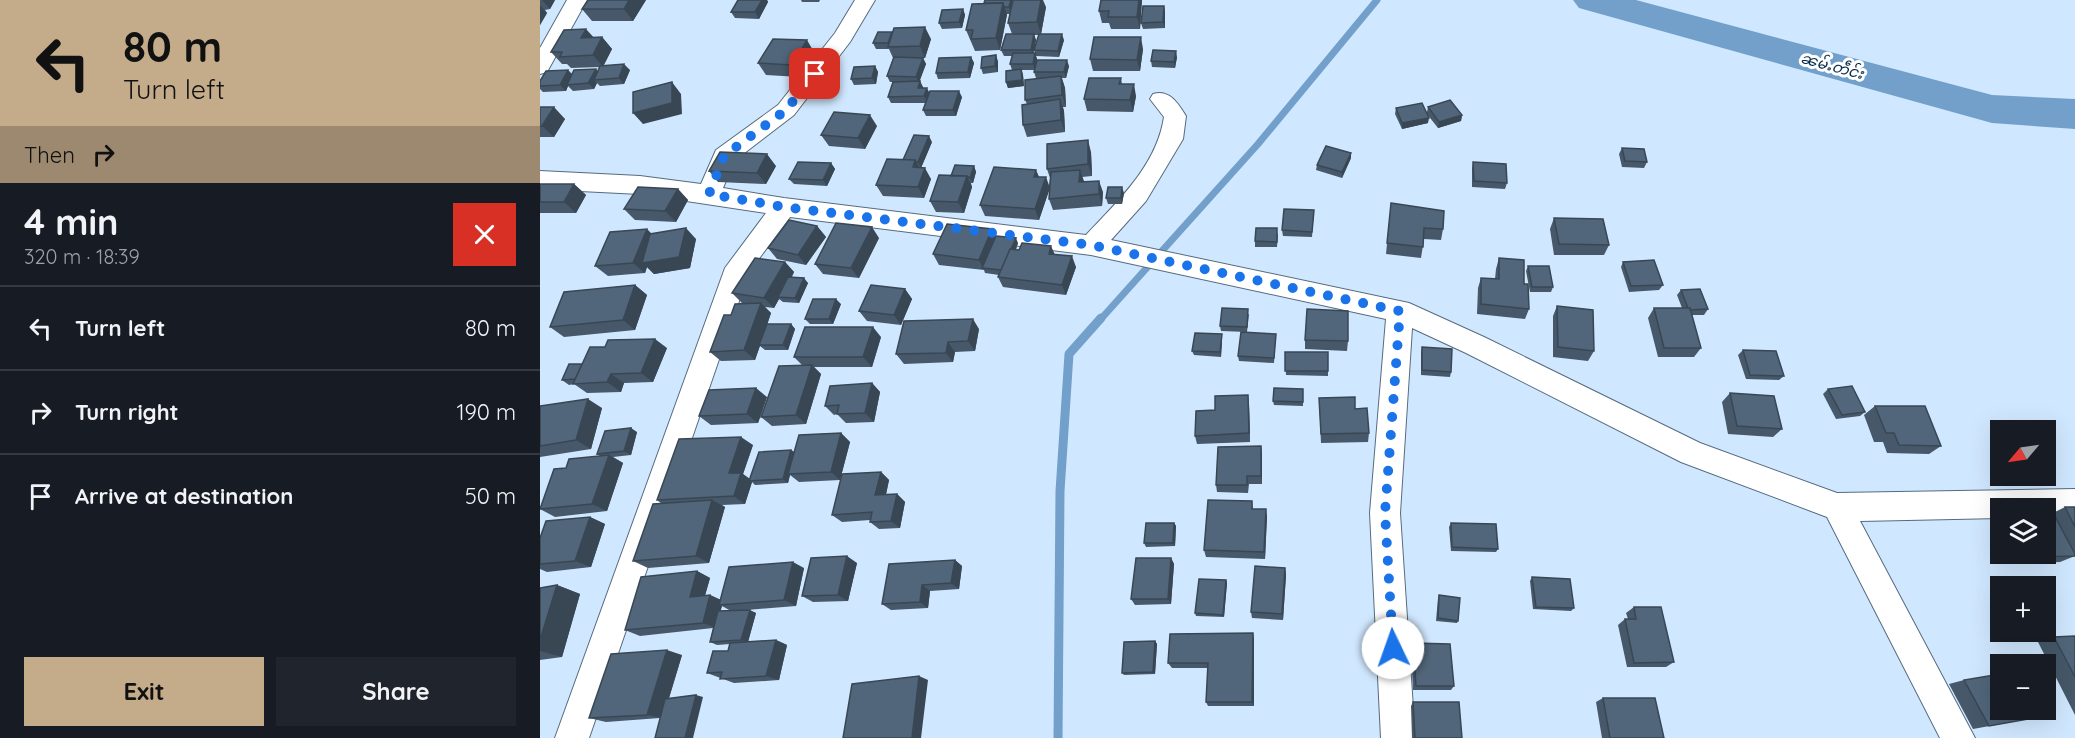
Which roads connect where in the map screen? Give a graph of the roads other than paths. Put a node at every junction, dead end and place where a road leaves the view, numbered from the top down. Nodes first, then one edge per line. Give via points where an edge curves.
1 (577, 0) edge
2 (865, 0) edge
3 (540, 67) edge
4 (1161, 99) dead end
5 (540, 180) edge
6 (709, 194) junction
7 (784, 207) junction
8 (1091, 245) junction
9 (1400, 311) junction
10 (2075, 503) edge
11 (1837, 507) junction
12 (572, 738) edge
13 (1398, 738) edge
14 (1958, 738) edge

1 - 3 street
2 - 6 street via 843,37 786,110 724,156
4 - 8 street via 1175,116 1172,139 1138,195
5 - 6 street via 640,185
6 - 7 street
7 - 8 street
7 - 12 street via 738,268
8 - 9 street
9 - 11 street via 1691,453
9 - 13 street via 1385,513
10 - 11 street
11 - 14 street

